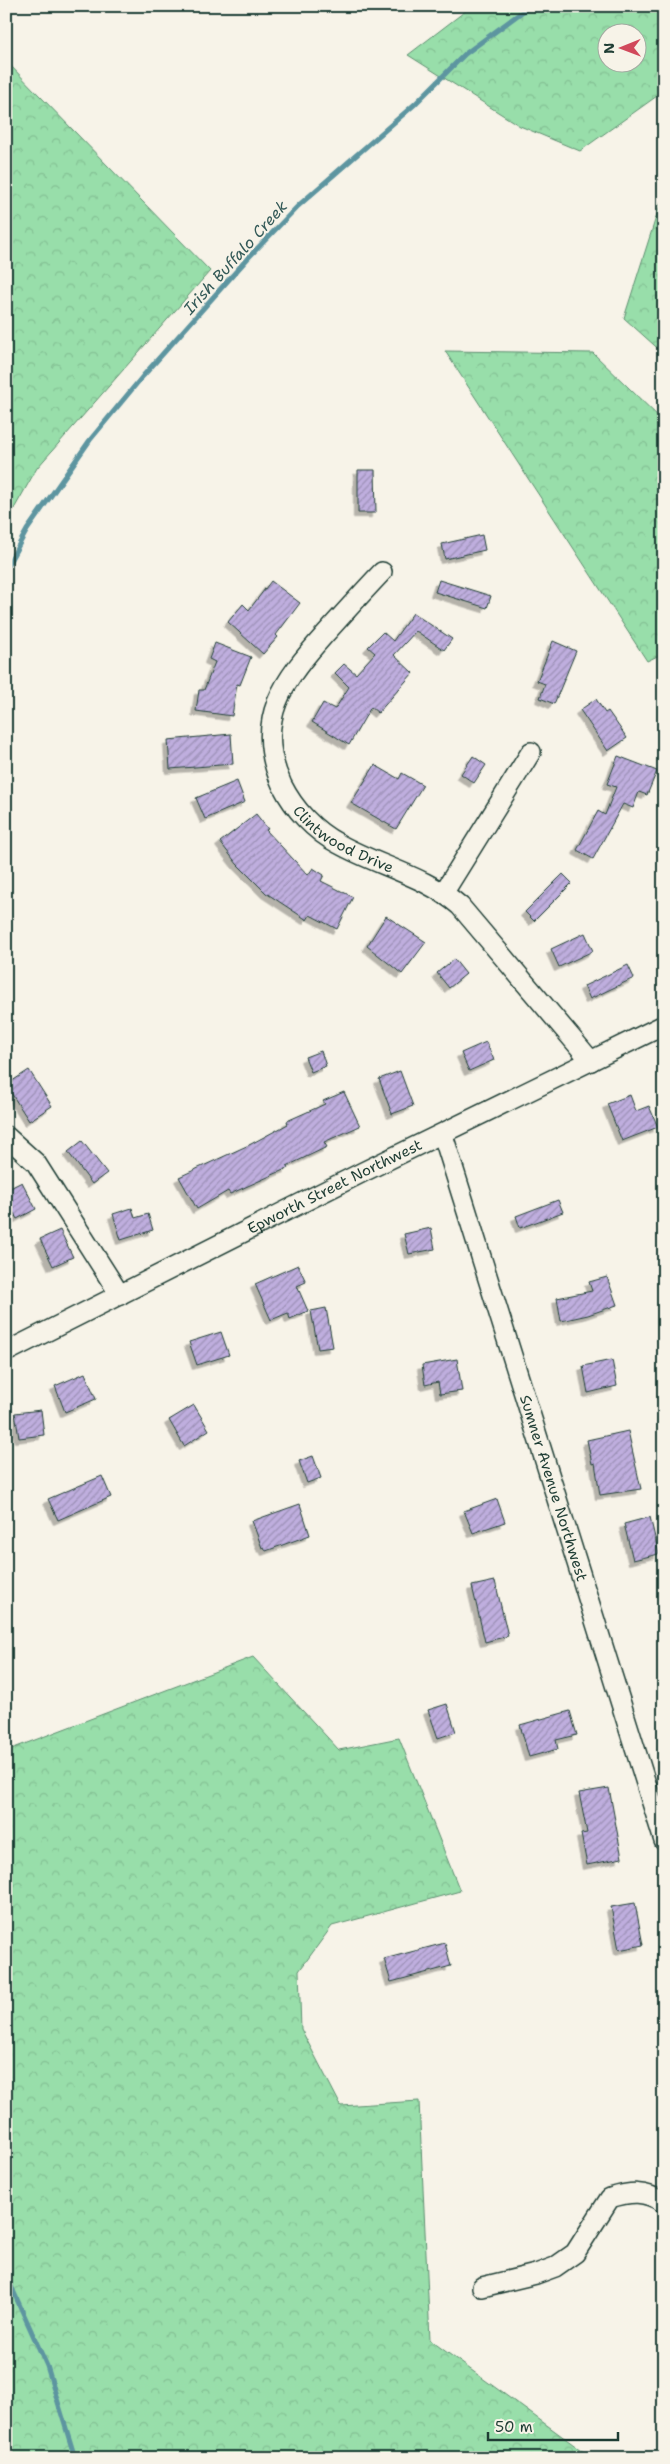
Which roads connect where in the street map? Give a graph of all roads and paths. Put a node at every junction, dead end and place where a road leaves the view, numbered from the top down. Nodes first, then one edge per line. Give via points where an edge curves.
1 (382, 572) dead end
2 (531, 752) dead end
3 (444, 892) junction
4 (664, 1025) edge
5 (591, 1061) junction
6 (443, 1134) junction
7 (6, 1136) edge
8 (120, 1295) junction
9 (6, 1352) edge
10 (664, 1841) edge
11 (664, 2203) edge
12 (482, 2287) dead end

1 - 3 street, Clintwood Drive via 294,668 282,688 271,719 270,736 276,771 290,801 314,827 338,844
2 - 3 street
3 - 5 street, Clintwood Drive via 460,906
4 - 5 street, Epworth Street Northwest
5 - 6 street, Epworth Street Northwest
6 - 8 street, Epworth Street Northwest
6 - 10 street, Sumner Avenue Northwest
7 - 8 street via 36,1164
8 - 9 street, Epworth Street Northwest
11 - 12 street via 632,2192 610,2198 575,2253 555,2267

